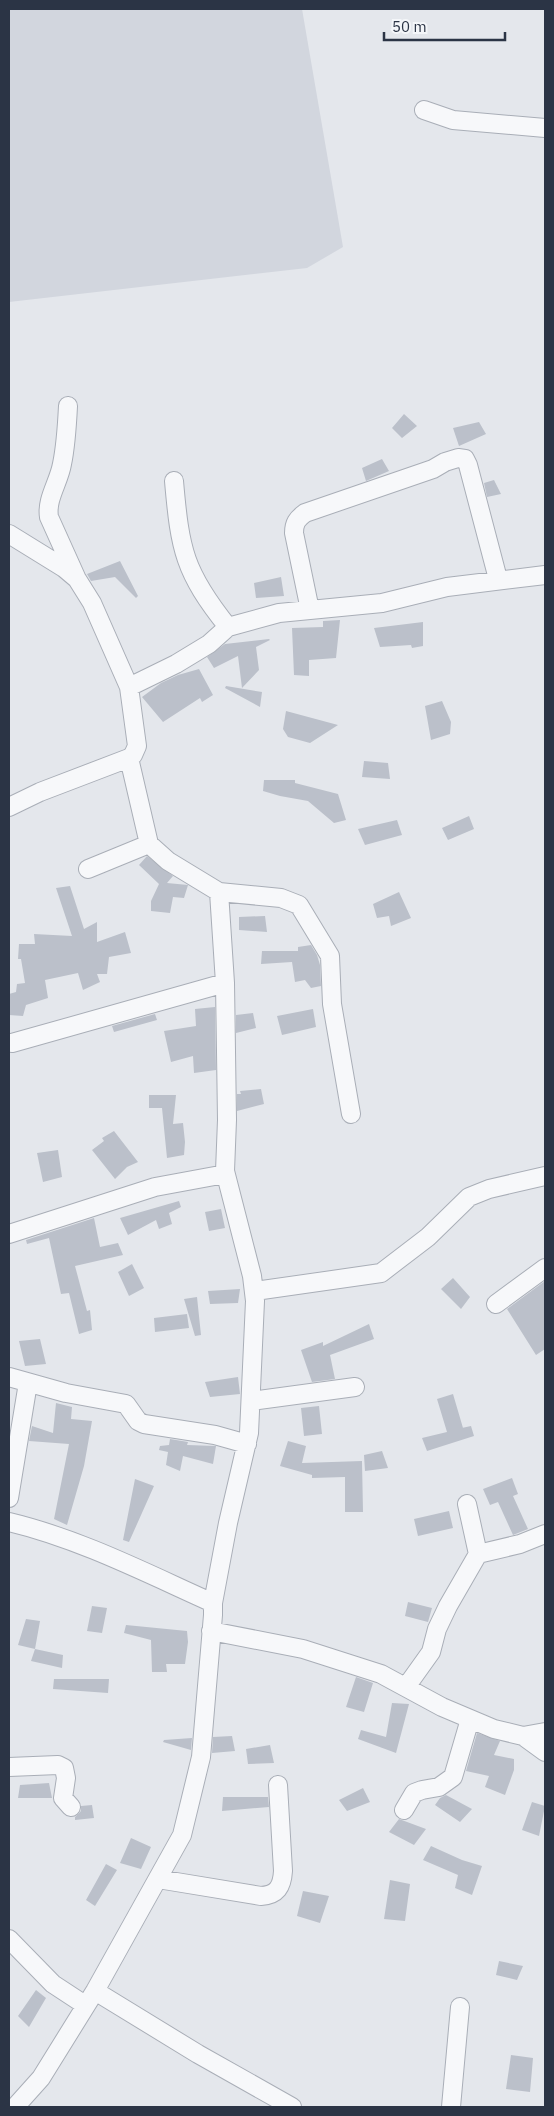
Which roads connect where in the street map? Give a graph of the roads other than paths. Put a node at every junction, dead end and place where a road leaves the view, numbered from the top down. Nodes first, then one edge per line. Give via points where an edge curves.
1 (424, 110) dead end
2 (545, 128) edge
3 (68, 406) dead end
4 (174, 481) dead end
5 (9, 534) edge
6 (545, 575) edge
7 (77, 579) junction
8 (498, 579) junction
9 (310, 610) junction
10 (228, 627) junction
11 (129, 687) junction
12 (129, 758) junction
13 (9, 807) edge
14 (150, 844) junction
15 (88, 869) dead end
16 (220, 892) junction
17 (224, 982) junction
18 (12, 1043) dead end
19 (351, 1114) dead end
20 (225, 1171) junction
21 (545, 1176) edge
22 (9, 1234) edge
23 (545, 1268) edge
24 (255, 1291) junction
25 (496, 1304) dead end
26 (9, 1377) edge
27 (28, 1383) junction
28 (355, 1387) dead end
29 (251, 1401) junction
30 (247, 1444) junction
31 (9, 1498) edge
32 (467, 1504) dead end
33 (9, 1522) edge
34 (545, 1534) edge
35 (478, 1554) junction
36 (213, 1603) junction
37 (212, 1631) junction
38 (406, 1687) junction
39 (470, 1719) junction
40 (545, 1732) edge
41 (523, 1736) junction
42 (545, 1752) edge
43 (9, 1767) edge
44 (278, 1785) dead end
45 (71, 1807) dead end
46 (404, 1810) dead end
47 (158, 1879) junction
48 (9, 1939) edge
49 (90, 1998) junction
50 (460, 2007) dead end
51 (15, 2107) edge
52 (292, 2107) edge
53 (451, 2107) edge

1 - 2 street via 453,120
3 - 7 street via 62,466 48,507 49,517
4 - 10 street via 180,539 189,569 207,601
5 - 7 street
6 - 8 street
7 - 11 street via 92,603
8 - 9 street via 382,603
8 - 9 street via 468,465 465,458 458,458 298,518 294,533
9 - 10 street via 279,613
10 - 11 street via 209,644 176,664
11 - 12 street via 137,746
12 - 13 street
12 - 14 street
14 - 15 street
14 - 16 street via 168,861
16 - 17 street
16 - 19 street via 282,898 299,905 330,956 332,1004
17 - 18 street
17 - 20 street
20 - 22 street via 220,1175 155,1187
20 - 24 street
21 - 24 street via 489,1188 469,1197 428,1237 380,1273
23 - 25 street
24 - 29 street
26 - 27 street
27 - 30 street via 126,1404 144,1424 215,1434
27 - 31 street
28 - 29 street
29 - 30 street
30 - 36 street
32 - 35 street
33 - 36 street via 44,1531
34 - 35 street
35 - 38 street via 448,1606 431,1652
36 - 37 street
37 - 38 street via 303,1649 381,1674
37 - 47 street via 201,1757 182,1836
38 - 39 street
39 - 41 street
39 - 46 street via 453,1777 439,1787 414,1793
40 - 41 street
41 - 42 street
43 - 45 street via 58,1765 64,1768 63,1798
44 - 47 street via 283,1871 282,1884 277,1892 261,1896
47 - 49 street
48 - 49 street via 53,1984
49 - 51 street via 41,2078
49 - 52 street
50 - 53 street

